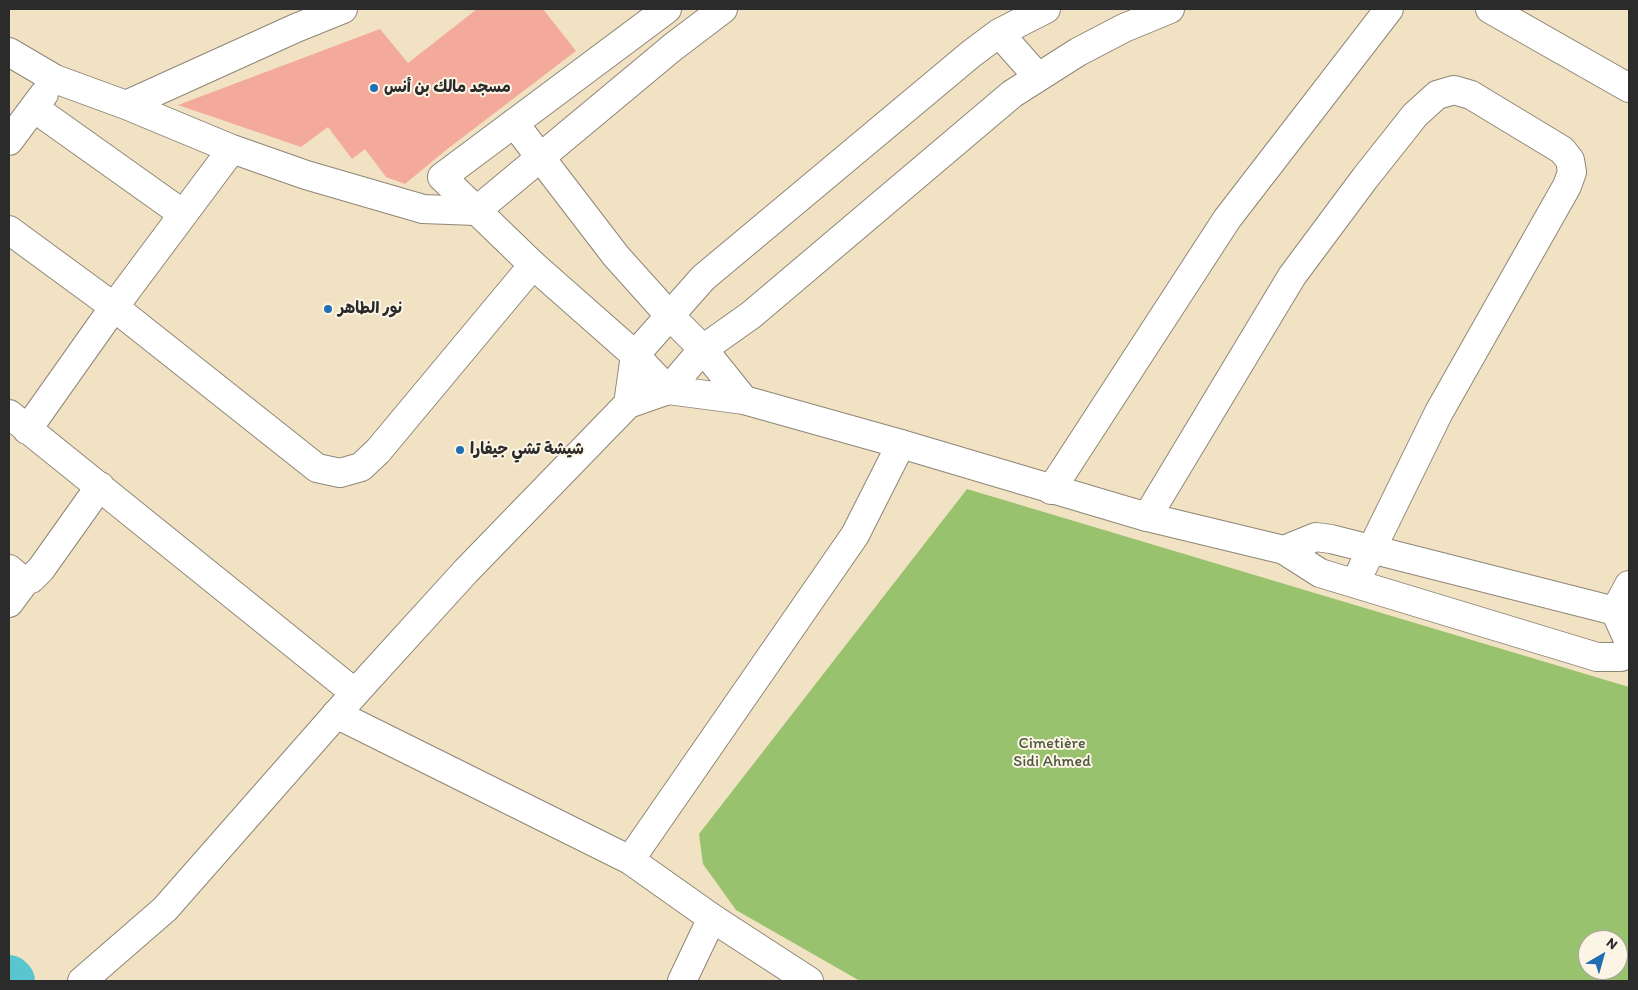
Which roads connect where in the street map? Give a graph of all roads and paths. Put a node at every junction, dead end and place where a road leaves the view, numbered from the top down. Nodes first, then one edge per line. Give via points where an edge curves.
1 (343, 9) edge
2 (667, 9) edge
3 (723, 9) edge
4 (1046, 9) edge
5 (1170, 9) edge
6 (1389, 9) edge
7 (1490, 9) edge
8 (999, 33) junction
9 (9, 52) edge
10 (1038, 77) junction
11 (56, 79) junction
12 (1629, 88) edge
13 (126, 106) junction
14 (34, 108) junction
15 (514, 123) junction
16 (9, 141) edge
17 (232, 150) junction
18 (541, 157) junction
19 (442, 177) junction
20 (423, 209) junction
21 (476, 211) junction
22 (183, 214) junction
23 (9, 230) edge
24 (534, 265) junction
25 (114, 307) junction
26 (669, 315) junction
27 (703, 348) junction
28 (635, 355) junction
29 (668, 390) junction
30 (744, 400) junction
31 (628, 404) junction
32 (18, 422) edge
33 (901, 444) junction
34 (100, 486) junction
35 (1051, 490) junction
36 (1147, 517) junction
37 (1373, 549) junction
38 (1284, 550) junction
39 (18, 575) edge
40 (1488, 579) junction
41 (1355, 583) junction
42 (1629, 585) edge
43 (9, 603) edge
44 (1615, 611) junction
45 (1474, 619) junction
46 (1629, 642) edge
47 (1629, 653) edge
48 (355, 694) junction
49 (336, 714) junction
50 (630, 860) junction
51 (712, 918) junction
52 (82, 981) edge
53 (682, 981) edge
54 (809, 981) edge

1 - 13 street
2 - 15 street
3 - 18 street
4 - 8 street
5 - 10 street via 1124,28
6 - 35 street via 1227,219
7 - 12 street
8 - 10 street
8 - 26 street via 703,278
9 - 11 street
10 - 27 street via 1012,94 751,315
11 - 13 street
11 - 14 street
13 - 17 street
14 - 16 street
14 - 22 street
15 - 18 street
15 - 19 street
17 - 20 street
17 - 22 street
18 - 21 street
18 - 26 street via 616,256
19 - 20 street
19 - 21 street
20 - 21 street
21 - 24 street
22 - 25 street
23 - 25 street
24 - 25 street via 378,451 361,467 340,473 317,468
24 - 28 street
25 - 32 street
26 - 27 street
26 - 28 street
27 - 29 street
27 - 30 street
28 - 29 street
28 - 31 street
29 - 30 street
29 - 31 street
30 - 33 street
31 - 48 street via 466,571
32 - 34 street
33 - 35 street
33 - 50 street via 855,536
34 - 39 street via 41,569 31,579
34 - 48 street
35 - 36 street
36 - 37 street via 1292,276 1415,115 1438,95 1454,90 1471,95 1562,150 1570,160 1572,172 1439,412
36 - 38 street
37 - 38 street via 1316,537
37 - 40 street
37 - 41 street
38 - 41 street via 1320,573
39 - 43 street
40 - 44 street
40 - 45 street
41 - 45 street
42 - 44 street
44 - 46 street
45 - 47 street via 1597,657
48 - 49 street
49 - 50 street
49 - 52 street via 165,909
50 - 51 street
51 - 53 street
51 - 54 street

